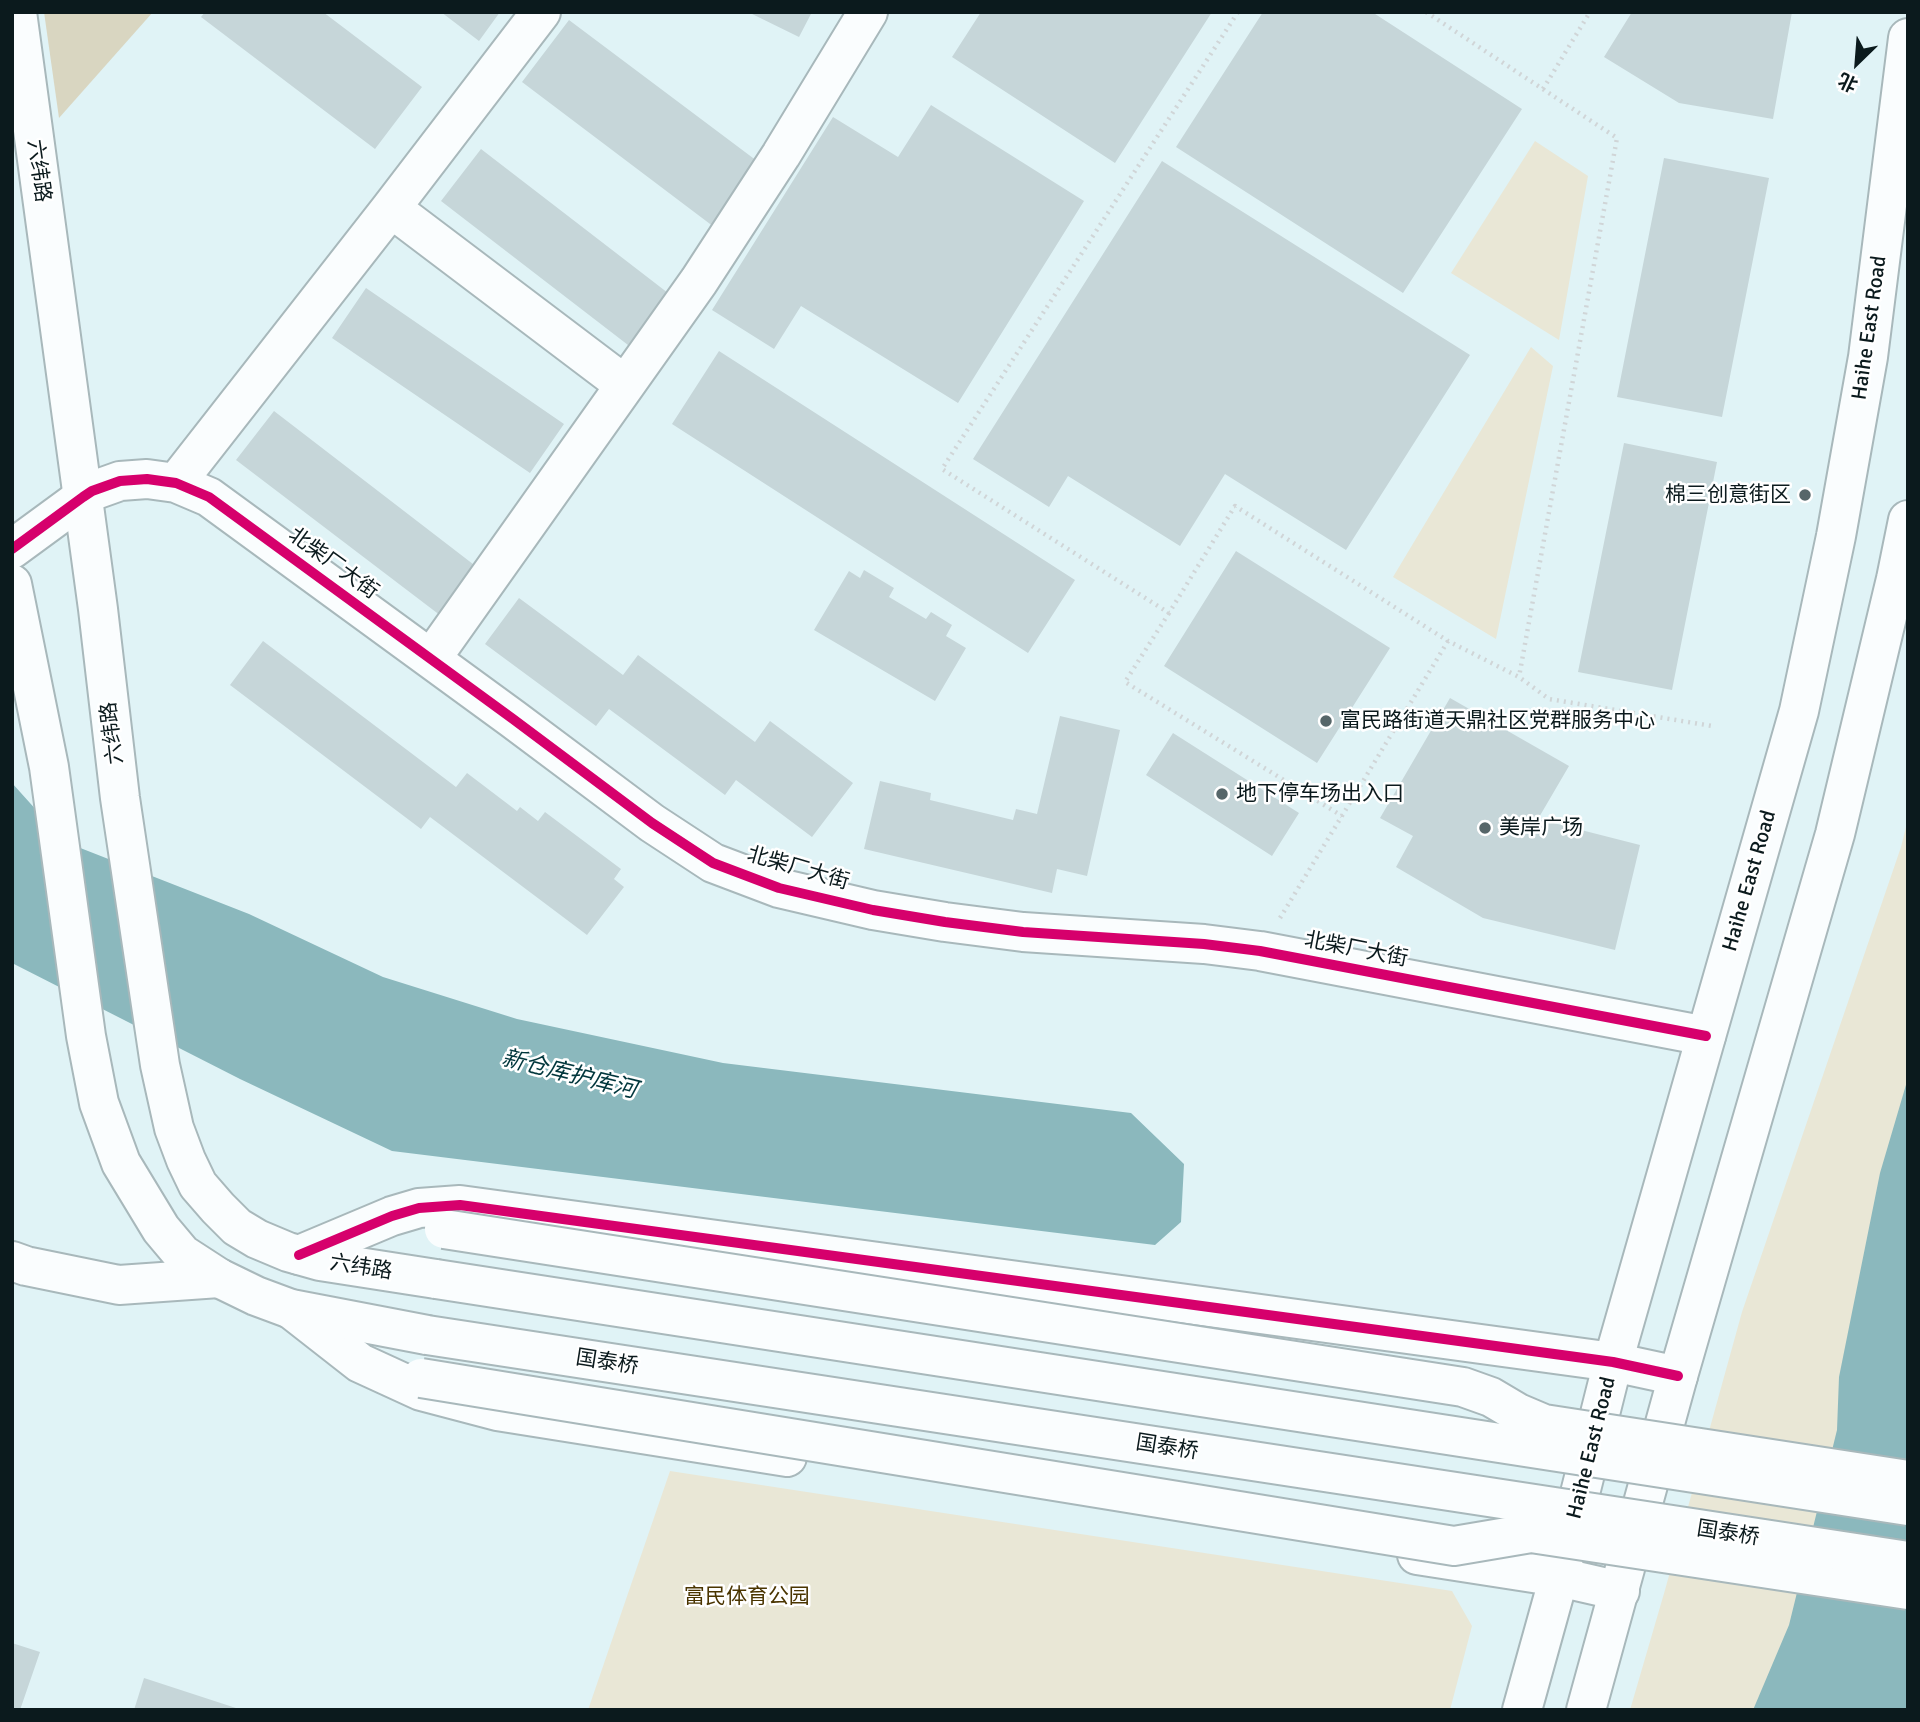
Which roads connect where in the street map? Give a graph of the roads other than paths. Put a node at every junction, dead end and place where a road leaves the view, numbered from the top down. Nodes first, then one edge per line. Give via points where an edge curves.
1 (17, 12) edge
2 (541, 12) edge
3 (868, 12) edge
4 (1908, 38) edge
5 (391, 208) junction
6 (625, 385) junction
7 (176, 484) junction
8 (82, 497) junction
9 (1908, 520) edge
10 (12, 549) edge
11 (12, 584) edge
12 (431, 659) junction
13 (1706, 1036) junction
14 (368, 1226) junction
15 (299, 1255) junction
16 (12, 1261) edge
17 (219, 1279) junction
18 (291, 1309) junction
19 (1614, 1362) junction
20 (377, 1370) junction
21 (1678, 1376) junction
22 (1908, 1480) edge
23 (1908, 1506) edge
24 (1908, 1561) edge
25 (1559, 1577) junction
26 (1908, 1590) edge
27 (1620, 1591) junction
28 (1522, 1710) edge
29 (1586, 1710) edge

1 - 8 main road, 六纬路
2 - 5 main road
3 - 6 main road via 699,281
4 - 13 main road, Haihe East Road via 1868,358 1836,536 1799,711
5 - 6 main road
5 - 7 main road
6 - 12 main road
7 - 8 main road, 北柴厂大街 via 120,481
7 - 12 main road, 北柴厂大街 via 209,497
8 - 10 main road, 北柴厂大街
8 - 15 main road, 六纬路 via 120,797 160,1065 174,1128 198,1185 218,1209 257,1239
9 - 21 main road via 1835,834
11 - 17 main road via 49,767 99,1103 121,1163 161,1229 182,1254
12 - 13 main road, 北柴厂大街 via 652,823 713,863 779,888 873,910 1023,932 1260,951
13 - 19 main road, Haihe East Road
14 - 15 main road
14 - 19 main road via 419,1208 460,1205
14 - 22 main road, bridge via 444,1229 1462,1387 1544,1424
15 - 23 main road, 六纬路, bridge
16 - 17 main road via 120,1284
17 - 18 main road
18 - 20 main road via 360,1363
18 - 24 main road, 国泰桥, bridge via 427,1335
19 - 21 main road
19 - 25 main road, Haihe East Road
20 - 25 main road via 421,1391 497,1411
20 - 26 main road, bridge via 1411,1540 1454,1546 1531,1533
21 - 27 main road
25 - 27 main road
25 - 28 main road, Haihe East Road
27 - 29 main road

